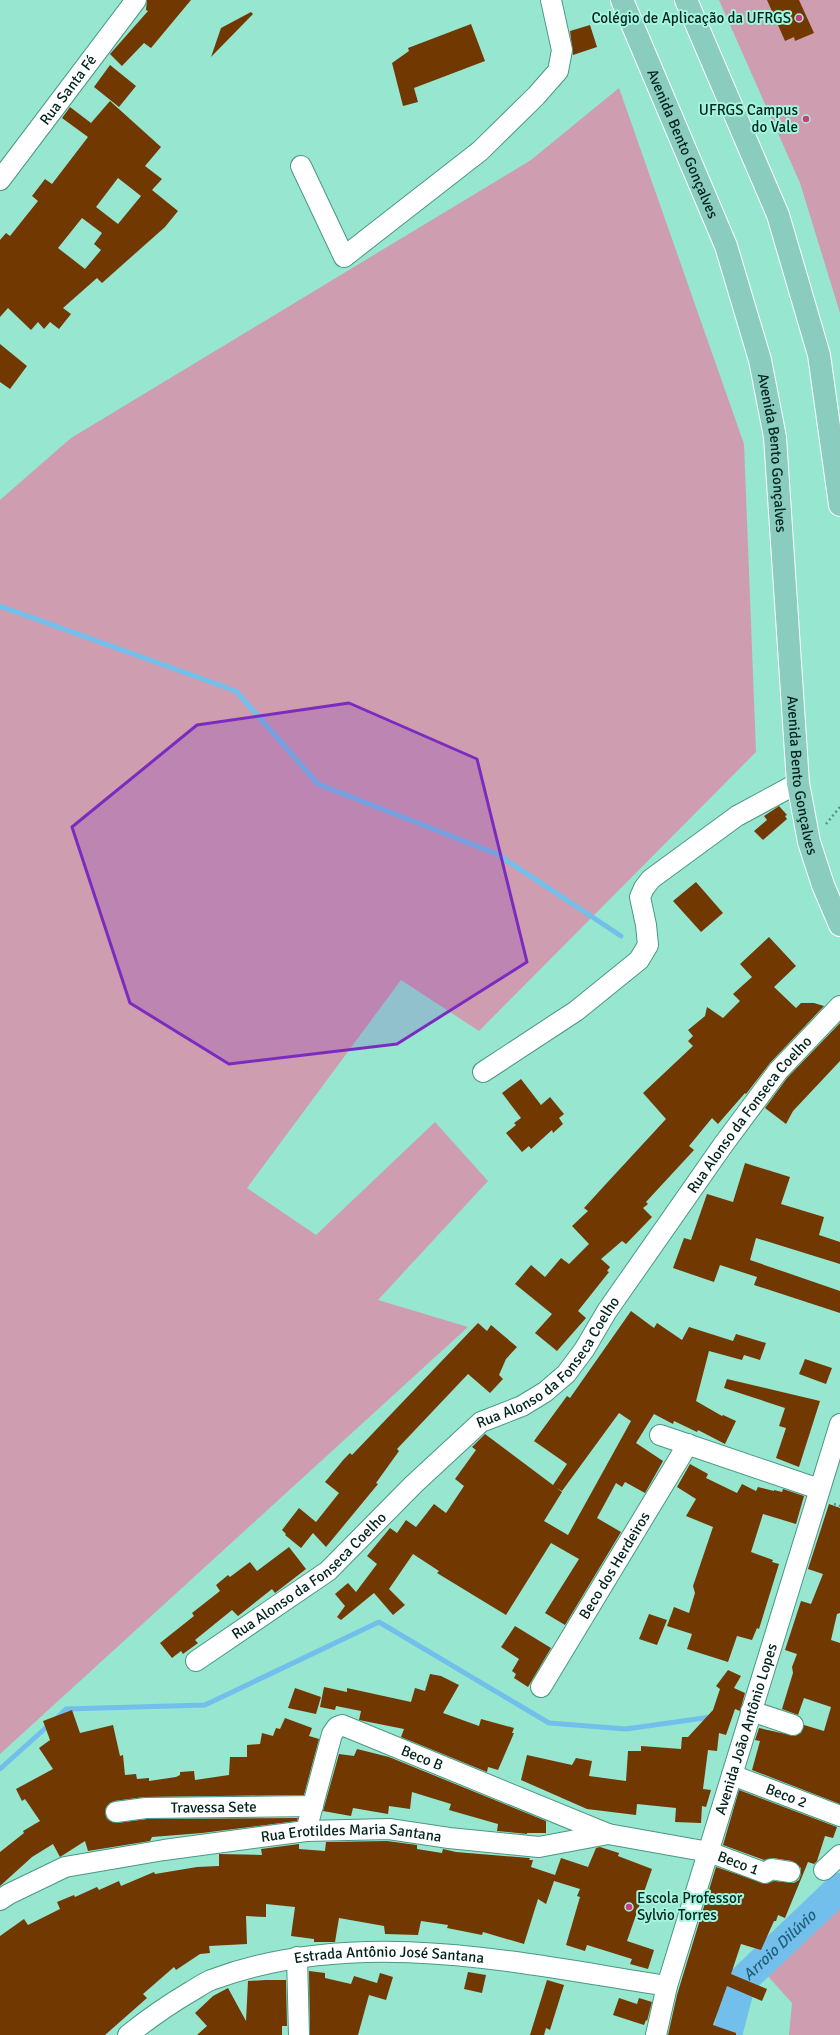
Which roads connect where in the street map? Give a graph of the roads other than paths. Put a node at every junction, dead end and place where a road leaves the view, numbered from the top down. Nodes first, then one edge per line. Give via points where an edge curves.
1 (136, 0) edge
2 (551, 0) edge
3 (622, 0) edge
4 (686, 0) edge
5 (301, 166) dead end
6 (0, 180) edge
7 (840, 505) edge
8 (798, 783) junction
9 (840, 925) edge
10 (840, 1006) edge
11 (483, 1072) dead end
12 (840, 1424) edge
13 (660, 1435) dead end
14 (688, 1444) junction
15 (819, 1489) junction
16 (196, 1661) dead end
17 (541, 1687) dead end
18 (751, 1711) junction
19 (793, 1725) dead end
20 (732, 1775) junction
21 (313, 1806) junction
22 (116, 1812) dead end
23 (840, 1816) edge
24 (306, 1831) junction
25 (608, 1834) junction
26 (709, 1852) junction
27 (840, 1855) edge
28 (824, 1870) dead end
29 (790, 1872) dead end
30 (0, 1900) edge
31 (297, 1957) junction
32 (667, 1986) junction
33 (128, 2035) edge
34 (299, 2035) edge
35 (656, 2035) edge

1 - 6 street, Rua Santa Fé
2 - 5 street via 562,50 558,72 480,151 344,257
3 - 8 main road, Avenida Bento Gonçalves via 726,246 760,360 775,437
4 - 7 main road via 778,215 819,355
8 - 9 main road, Avenida Bento Gonçalves via 809,842
8 - 11 street via 737,816 651,879 640,897 648,946 639,960 576,1010
10 - 16 street, Rua Alonso da Fonseca Coelho via 778,1071 718,1151 566,1374 545,1392 522,1406 481,1422 414,1484 328,1571
12 - 15 street, Avenida João Antônio Lopes
13 - 14 street
14 - 15 street
14 - 17 street, Beco dos Herdeiros
15 - 18 street, Avenida João Antônio Lopes
18 - 19 street
18 - 20 street, Avenida João Antônio Lopes
20 - 23 street, Beco 2
20 - 26 street, Avenida João Antônio Lopes
21 - 22 street, Travessa Sete via 146,1808
21 - 24 street, Beco B
21 - 25 street, Beco B via 332,1734 342,1725
24 - 25 street, Rua Erotildes Maria Santana via 389,1829 539,1847
24 - 30 street, Rua Erotildes Maria Santana via 164,1850 65,1867
25 - 26 street, Rua Erotildes Maria Santana
26 - 29 street, Beco 1 via 765,1873 771,1869
26 - 32 street, Avenida João Antônio Lopes
27 - 28 street
31 - 32 street, Estrada Antônio José Santana via 362,1952 467,1956
31 - 33 street, Estrada Antônio José Santana via 210,1981 160,2010
31 - 34 street
32 - 35 street, Avenida João Antônio Lopes

